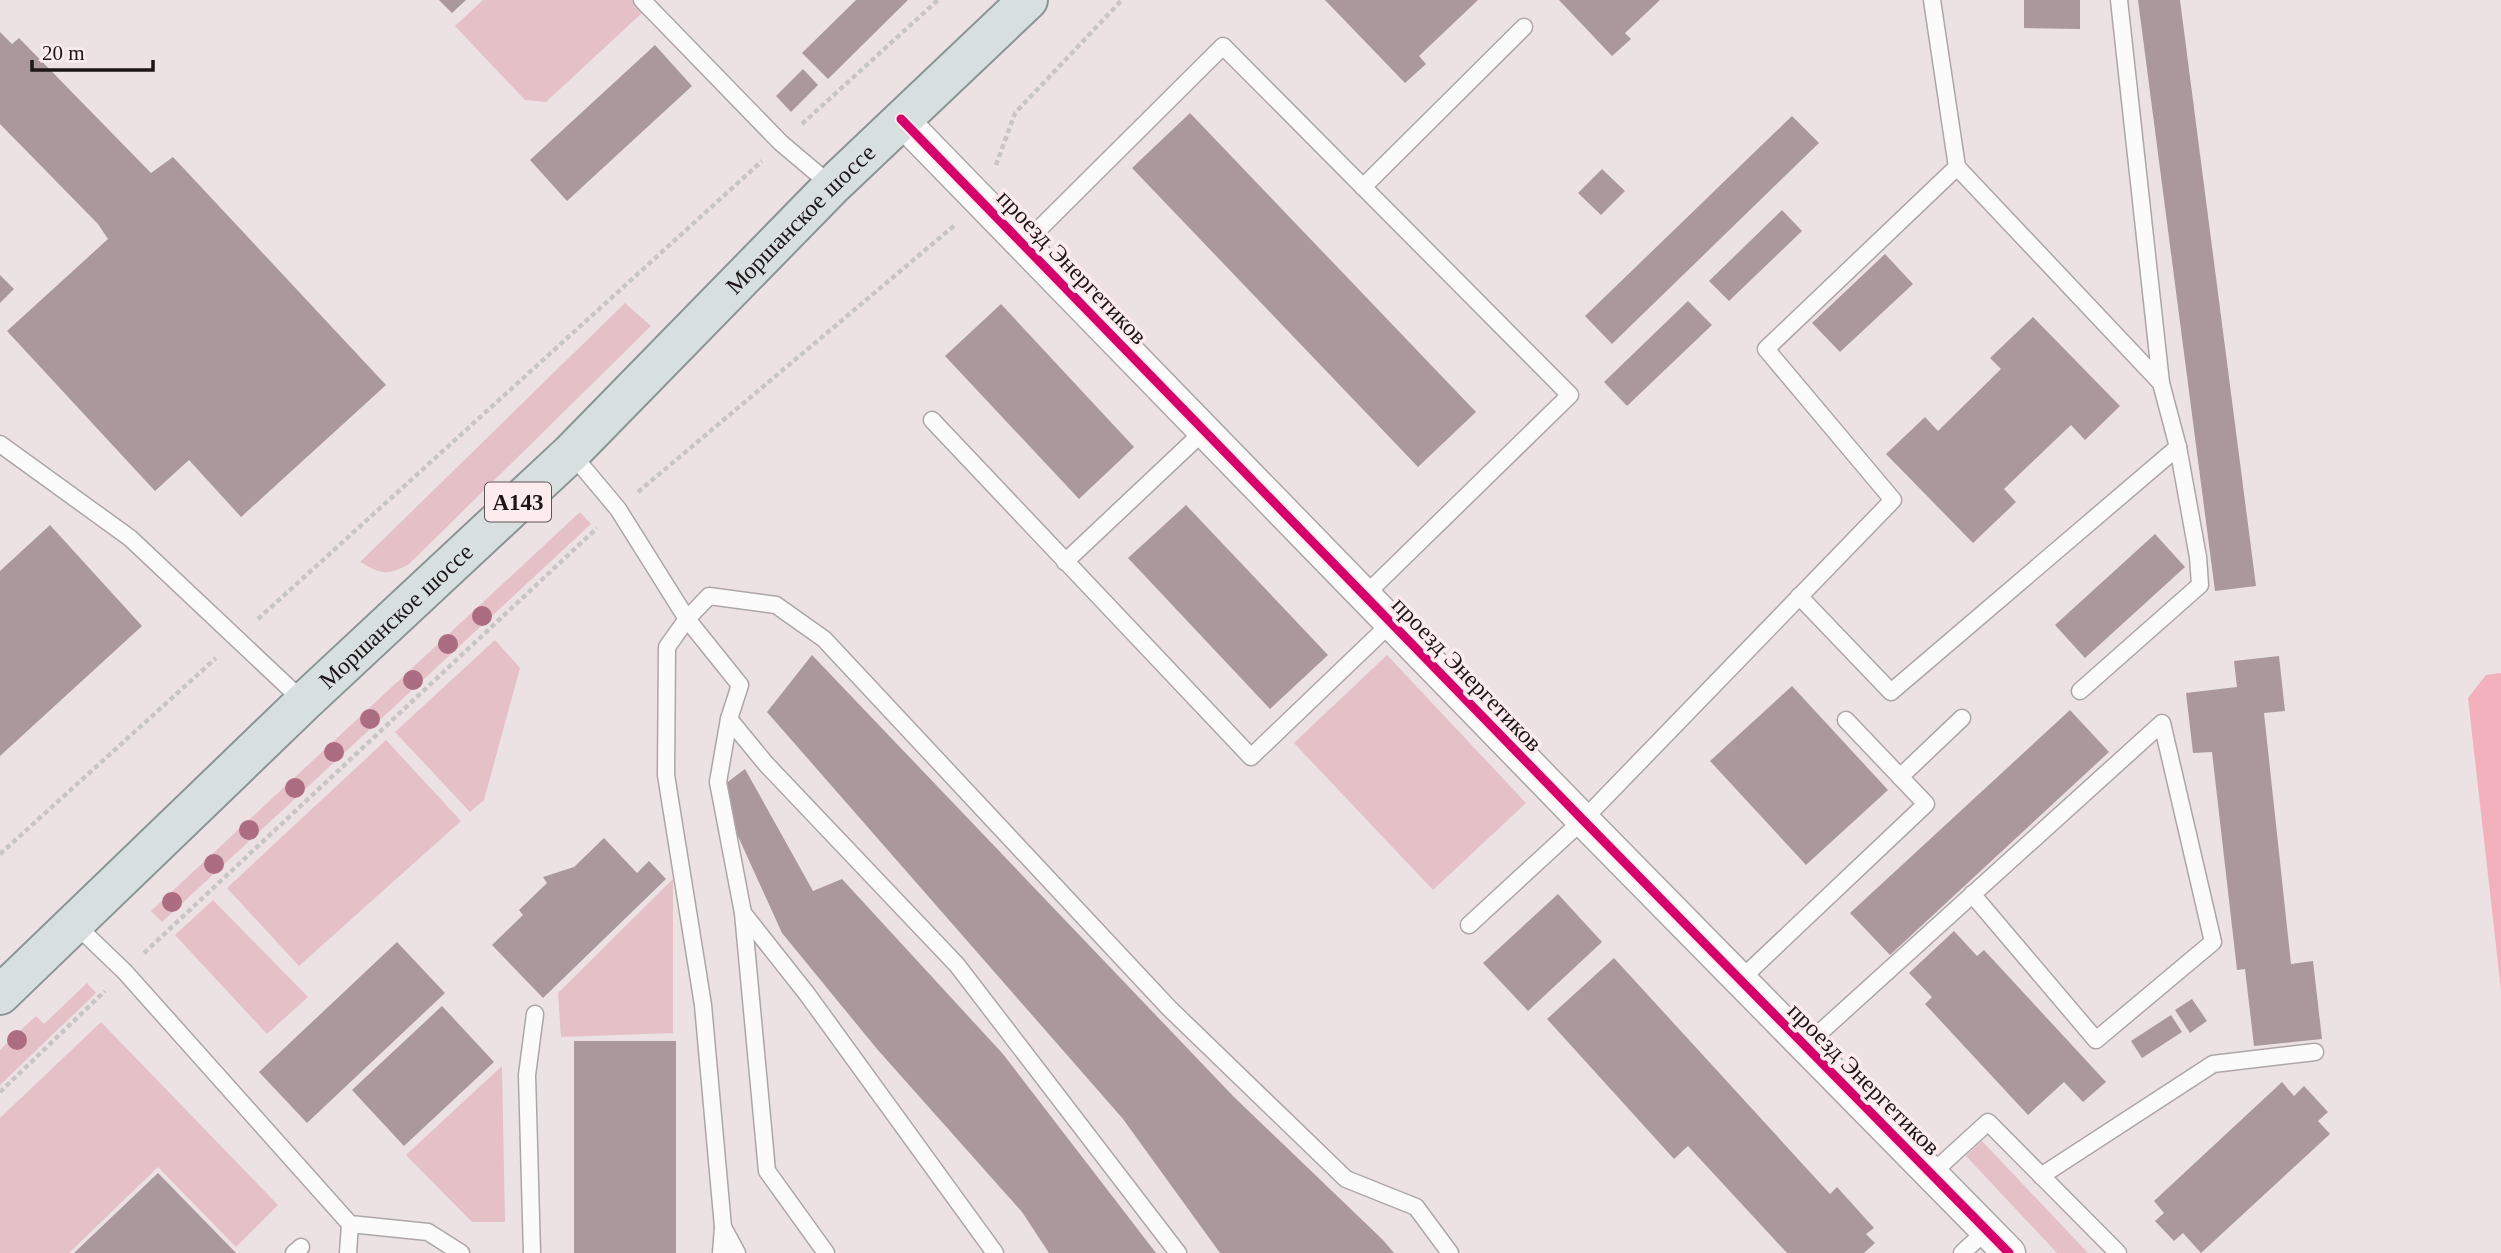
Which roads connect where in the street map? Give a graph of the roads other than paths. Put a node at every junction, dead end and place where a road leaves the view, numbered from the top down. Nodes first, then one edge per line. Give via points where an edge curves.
1 (642, 0) edge
2 (1028, 0) edge
3 (1932, 0) edge
4 (2119, 0) edge
5 (1524, 27) dead end
6 (901, 119) junction
7 (1957, 167) junction
8 (832, 186) junction
9 (1363, 187) junction
10 (1023, 245) junction
11 (2161, 383) junction
12 (932, 420) dead end
13 (1205, 431) junction
14 (0, 444) edge
15 (2178, 447) junction
16 (571, 453) junction
17 (1065, 562) junction
18 (1364, 596) junction
19 (1799, 596) junction
20 (687, 619) junction
21 (1391, 623) junction
22 (2080, 691) dead end
23 (304, 702) junction
24 (1962, 718) dead end
25 (729, 719) junction
26 (1846, 720) dead end
27 (1900, 777) junction
28 (1583, 820) junction
29 (1972, 894) junction
30 (743, 914) junction
31 (74, 923) junction
32 (1469, 925) dead end
33 (1740, 980) junction
34 (0, 995) edge
35 (535, 1014) dead end
36 (1805, 1046) junction
37 (2315, 1052) dead end
38 (1931, 1174) junction
39 (2041, 1176) junction
40 (350, 1224) junction
41 (723, 1227) junction
42 (1987, 1230) junction
43 (348, 1253) edge
44 (461, 1253) edge
45 (532, 1253) edge
46 (720, 1253) edge
47 (737, 1253) edge
48 (826, 1253) edge
49 (995, 1253) edge
50 (1178, 1253) edge
51 (1450, 1253) edge
52 (1962, 1253) edge
53 (2009, 1253) edge
54 (2118, 1253) edge

1 - 8 lane via 781,143
2 - 6 main road, Моршанское шоссе / А143
3 - 7 lane
4 - 11 lane
5 - 9 lane
6 - 8 main road, Моршанское шоссе / А143
6 - 10 street, проезд Энергетиков
7 - 11 lane
7 - 19 lane via 1766,349 1893,500
8 - 16 main road, Моршанское шоссе / А143
9 - 10 lane via 1223,46
9 - 18 lane via 1570,395
10 - 13 street, проезд Энергетиков
11 - 15 lane
12 - 17 lane
13 - 17 lane
13 - 18 street, проезд Энергетиков
14 - 23 lane via 130,538
15 - 19 lane via 1891,692
15 - 22 lane via 2200,585
16 - 20 lane via 618,509
16 - 23 main road, Моршанское шоссе / А143
17 - 21 lane via 1251,757
18 - 21 street, проезд Энергетиков
19 - 28 lane
20 - 25 lane via 740,685
20 - 41 lane via 667,646 666,775 703,1005
20 - 51 lane via 709,596 776,605 824,639 1168,1008 1346,1179 1416,1207
21 - 28 street, проезд Энергетиков
23 - 31 main road, Моршанское шоссе / А143
24 - 27 lane
25 - 30 lane via 719,782
25 - 50 lane via 957,965
26 - 27 lane
27 - 33 lane via 1926,804
28 - 32 lane
28 - 33 street, проезд Энергетиков
29 - 29 lane via 1982,886 2162,723 2213,942 2096,1040
29 - 36 lane
30 - 48 lane via 767,1171
30 - 49 lane via 807,994
31 - 34 main road, Моршанское шоссе / А143
31 - 40 lane via 125,972
33 - 36 street, проезд Энергетиков
35 - 45 lane via 527,1075
36 - 38 street, проезд Энергетиков
37 - 39 lane via 2213,1064
38 - 39 lane via 1988,1122
38 - 42 street, проезд Энергетиков
39 - 54 lane
40 - 43 lane
40 - 44 lane via 428,1232
41 - 46 lane
41 - 47 lane
42 - 52 lane
42 - 53 street, проезд Энергетиков

